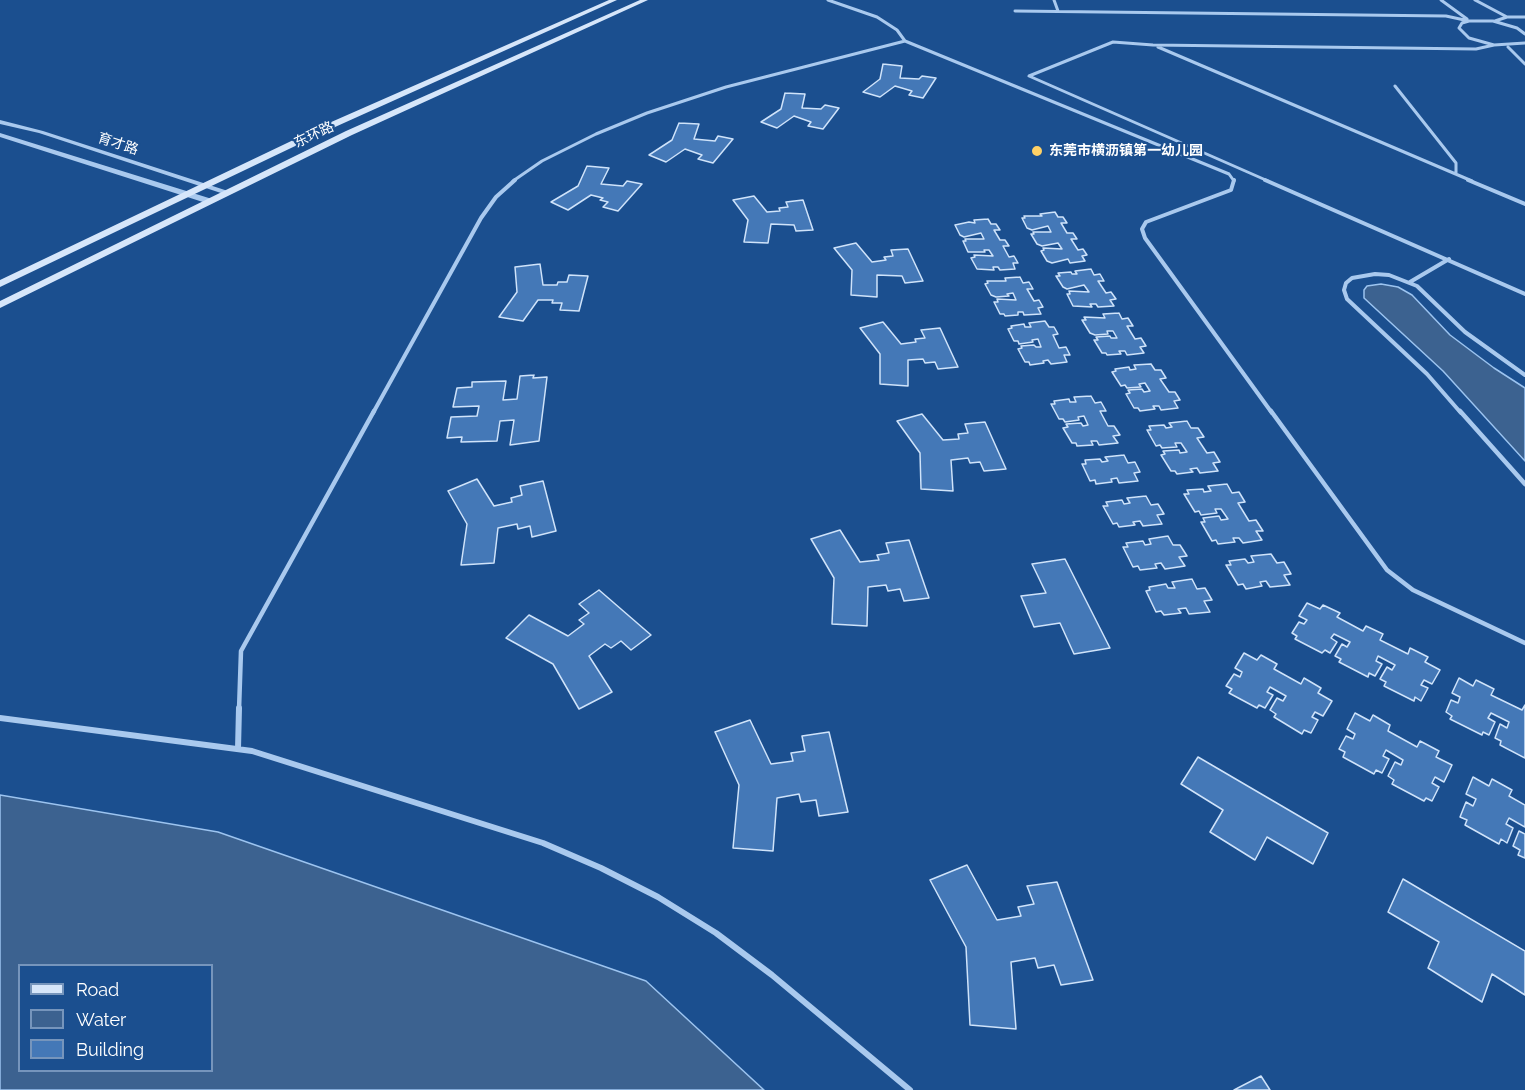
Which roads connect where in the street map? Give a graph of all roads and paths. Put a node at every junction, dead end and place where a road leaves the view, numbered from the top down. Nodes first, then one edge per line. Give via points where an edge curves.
1 (614, 0) edge
2 (645, 0) edge
3 (828, 0) edge
4 (1054, 0) edge
5 (1441, 0) edge
6 (1475, 0) edge
7 (1015, 11) dead end
8 (1058, 11) junction
9 (1507, 17) junction
10 (1525, 17) edge
11 (1469, 21) junction
12 (1493, 21) junction
13 (1525, 34) edge
14 (904, 41) junction
15 (1154, 45) junction
16 (1494, 45) junction
17 (1525, 45) edge
18 (1507, 46) junction
19 (1525, 64) edge
20 (1395, 86) dead end
21 (0, 122) edge
22 (0, 135) edge
23 (1456, 174) junction
24 (204, 184) junction
25 (228, 192) junction
26 (186, 193) junction
27 (209, 201) junction
28 (1525, 204) edge
29 (1449, 259) junction
30 (1410, 282) junction
31 (0, 284) edge
32 (1525, 294) edge
33 (0, 305) edge
34 (1525, 375) edge
35 (1525, 484) edge
36 (1525, 643) edge
37 (0, 717) edge
38 (238, 749) junction
39 (910, 1090) edge

1 - 24 main road, 东环路
2 - 25 main road, 东环路
3 - 14 lane via 877,17 897,30
4 - 8 lane
5 - 11 lane
6 - 9 lane
7 - 8 lane
8 - 11 lane via 1446,16
9 - 10 lane
9 - 12 lane
11 - 12 lane
11 - 16 lane via 1462,23 1462,33
12 - 13 lane
14 - 36 lane via 1229,174 1234,180 1231,190 1146,222 1142,229 1146,238 1387,570 1413,590
14 - 38 lane via 726,87 647,113 542,160 496,197 241,651
15 - 16 lane via 1476,50
15 - 23 lane
15 - 29 lane via 1113,42 1029,76
16 - 18 lane
17 - 18 lane
18 - 19 lane
20 - 23 lane via 1456,164
21 - 24 street, 育才路
22 - 26 street, 育才路
23 - 28 lane
24 - 25 street, 育才路
24 - 26 main road, 东环路
25 - 27 main road, 东环路
26 - 27 street, 育才路
26 - 31 main road, 东环路
27 - 33 main road, 东环路
29 - 30 lane
29 - 32 lane
30 - 34 lane via 1427,293 1478,343
30 - 35 lane via 1362,275 1346,283 1344,290 1347,298 1440,388
37 - 38 lane
38 - 39 lane via 543,843 601,868 716,933

